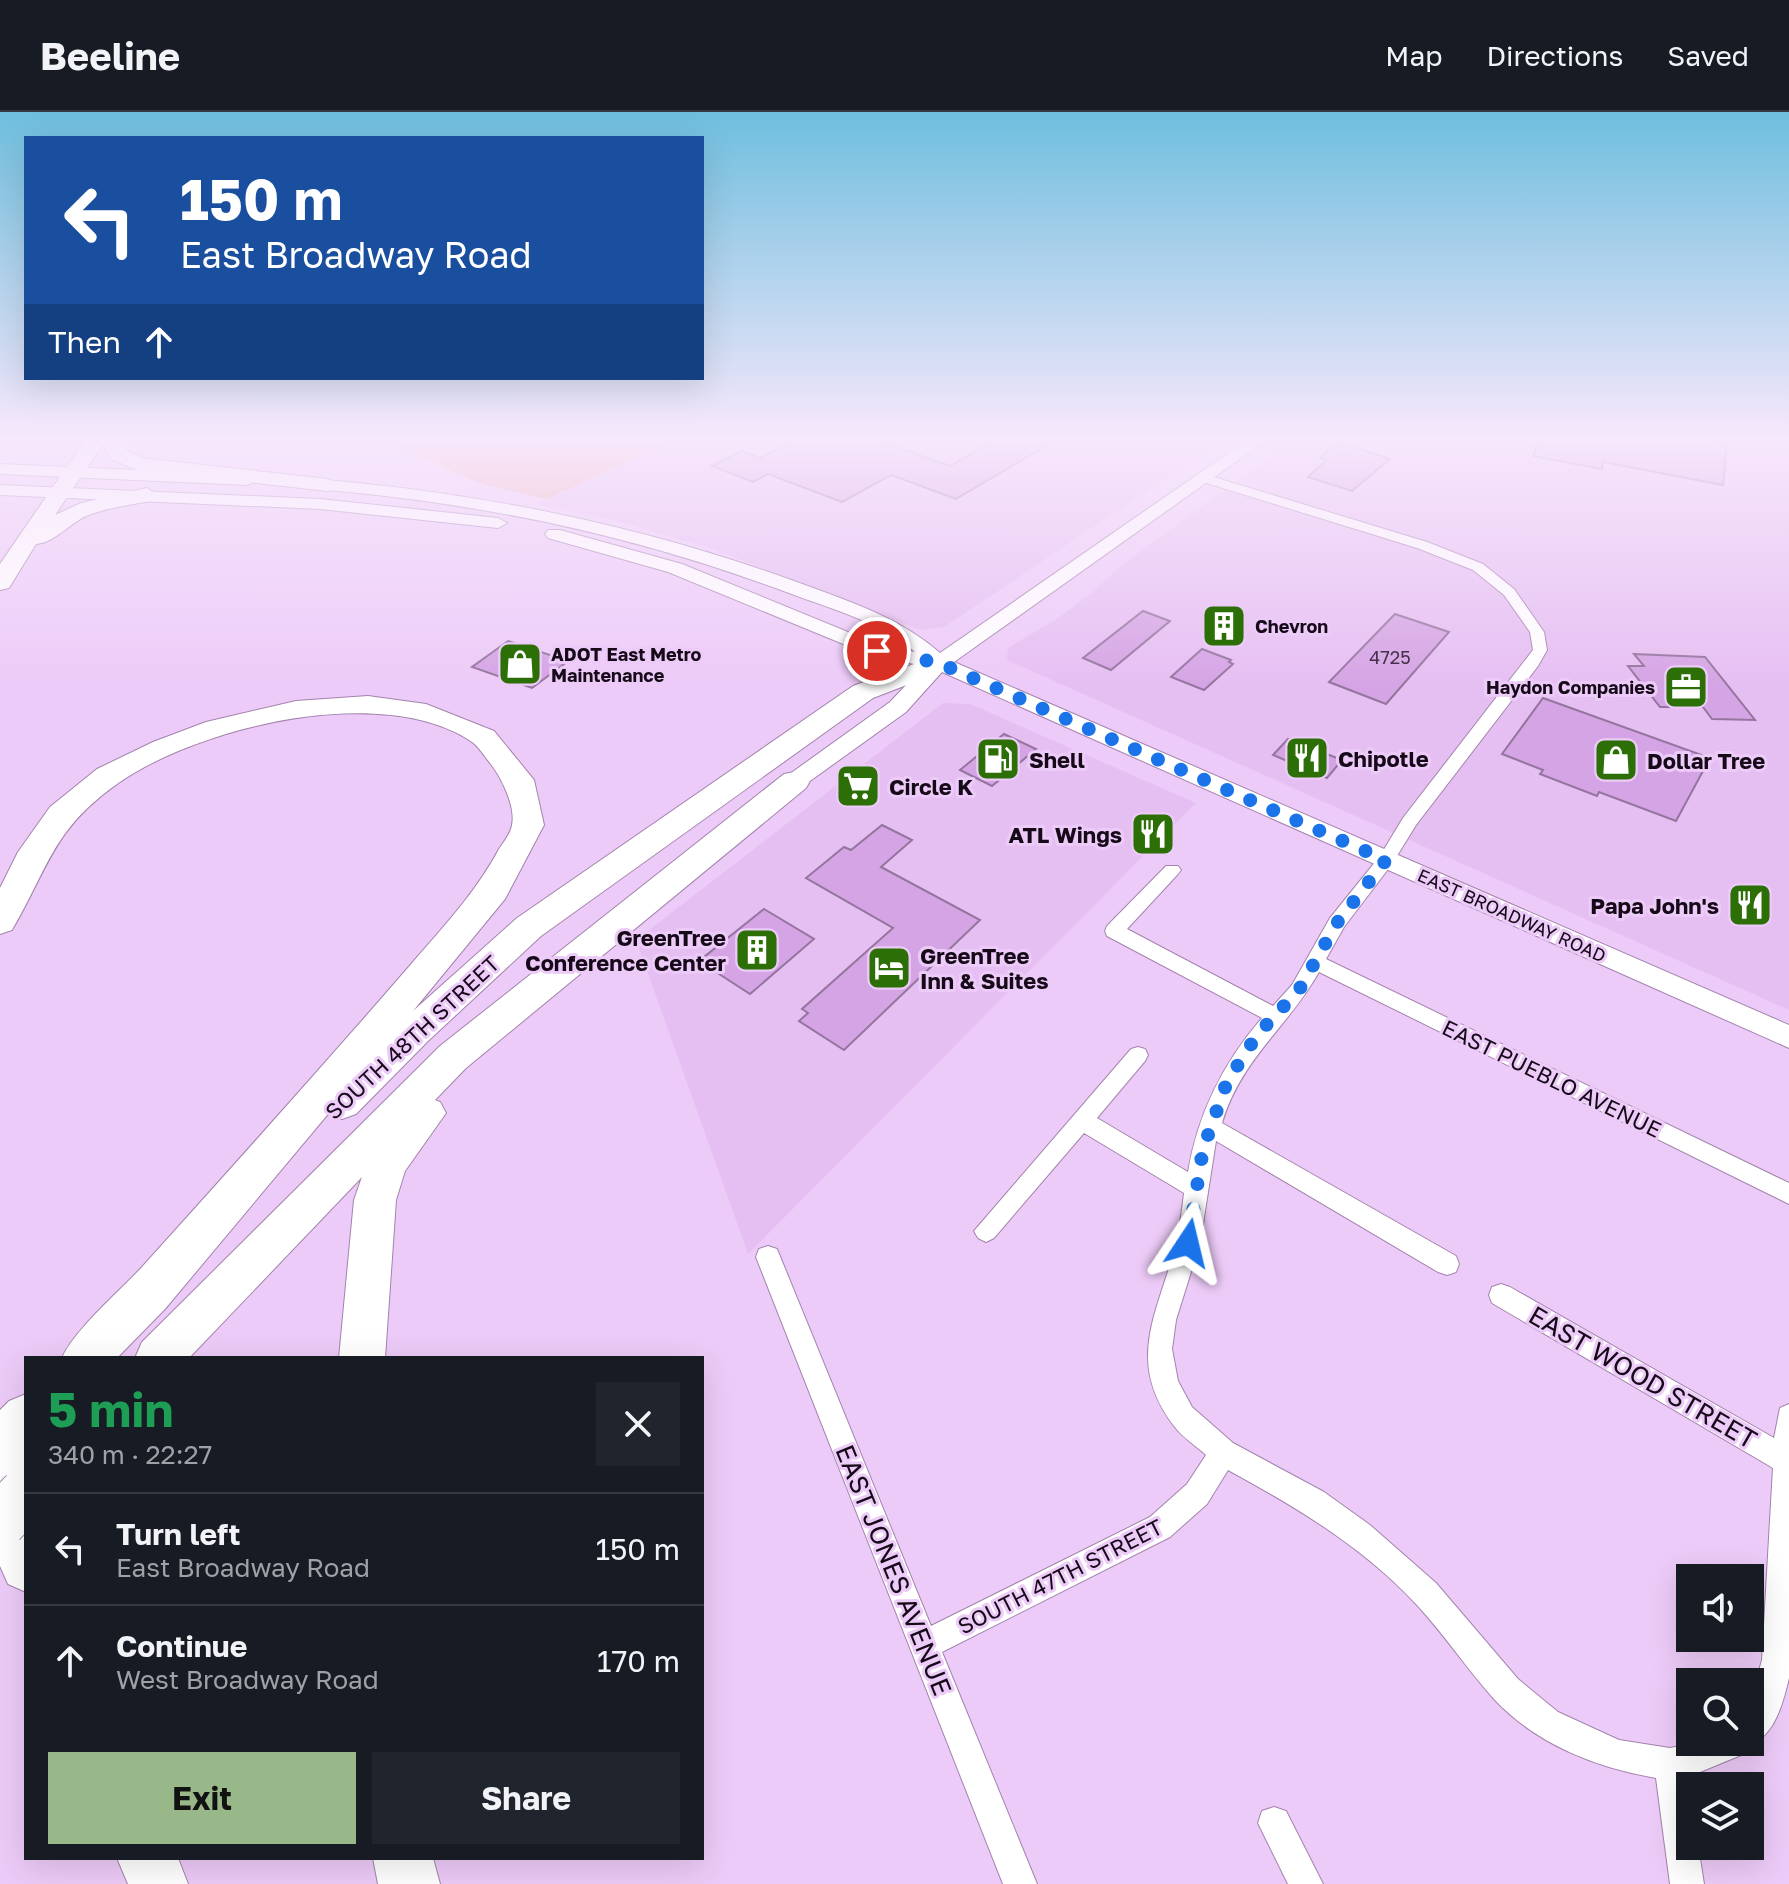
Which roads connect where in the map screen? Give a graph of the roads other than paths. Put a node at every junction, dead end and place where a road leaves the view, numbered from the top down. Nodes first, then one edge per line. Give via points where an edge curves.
1 (41, 519) edge
2 (61, 519) edge
3 (457, 519) edge
4 (573, 519) edge
5 (1146, 519) edge
6 (1335, 519) edge
7 (19, 555) junction
8 (0, 583) edge
9 (939, 663) junction
10 (795, 781) joint
11 (1386, 860) junction
12 (1172, 870) dead end
13 (0, 922) edge
14 (1316, 962) junction
15 (1275, 1016) junction
16 (1789, 1037) edge
17 (1138, 1055) dead end
18 (453, 1057) junction
19 (1081, 1120) junction
20 (1209, 1126) junction
21 (1197, 1189) junction
22 (1789, 1194) edge
23 (986, 1231) dead end
24 (768, 1257) dead end
25 (1447, 1264) dead end
26 (1501, 1295) dead end
27 (132, 1310) junction
28 (87, 1356) edge
29 (160, 1356) edge
30 (362, 1356) edge
31 (1789, 1417) edge
32 (24, 1420) edge
33 (0, 1445) edge
34 (1223, 1453) junction
35 (1786, 1460) junction
36 (24, 1496) edge
37 (0, 1521) edge
38 (24, 1560) edge
39 (924, 1645) junction
40 (1783, 1664) edge
41 (1764, 1710) edge
42 (1705, 1756) edge
43 (1670, 1764) junction
44 (1274, 1823) dead end
45 (148, 1860) edge
46 (403, 1860) edge
47 (158, 1884) edge
48 (409, 1884) edge
49 (1020, 1884) edge
50 (1306, 1884) edge
51 (1687, 1884) edge

1 - 7 highway
2 - 7 highway
3 - 9 main road via 541,530 628,552 877,651
4 - 9 main road, EAST BROADWAY ROAD via 677,545 762,575 906,635
5 - 9 main road, SOUTH 48TH STREET
6 - 11 street via 1478,567 1509,592 1537,632 1540,650
7 - 8 highway
9 - 10 main road, SOUTH 48TH STREET via 898,707
9 - 11 main road, EAST BROADWAY ROAD
9 - 27 highway, SOUTH 48TH STREET via 863,692 529,927 415,1031
10 - 18 highway, SOUTH 48TH STREET
11 - 14 street via 1346,909
11 - 16 main road, EAST BROADWAY ROAD
12 - 15 street via 1114,931
13 - 27 highway via 34,852 61,814 108,776 216,728 296,709 368,704 426,712 484,737 519,780 528,825 493,891
14 - 15 street
14 - 22 street, EAST PUEBLO AVENUE
15 - 20 street via 1235,1067
17 - 19 street
18 - 29 highway, SOUTH 48TH STREET
18 - 30 highway via 451,1083 387,1164 375,1200
19 - 21 street
19 - 23 street
20 - 21 street
20 - 25 street
21 - 34 street via 1186,1254 1163,1320 1159,1349 1166,1384 1183,1416
24 - 39 street, EAST JONES AVENUE
26 - 35 street, EAST WOOD STREET
27 - 28 highway, SOUTH 48TH STREET
31 - 35 street
32 - 33 highway
33 - 38 highway
34 - 39 street, SOUTH 47TH STREET via 1197,1494 1160,1527
34 - 43 street via 1314,1502 1384,1555 1444,1612 1507,1690 1547,1723 1619,1756
35 - 40 street
36 - 37 highway, bridge
39 - 49 street, EAST JONES AVENUE
40 - 41 street
42 - 43 street
43 - 51 street
44 - 50 street
45 - 47 highway
46 - 48 highway

